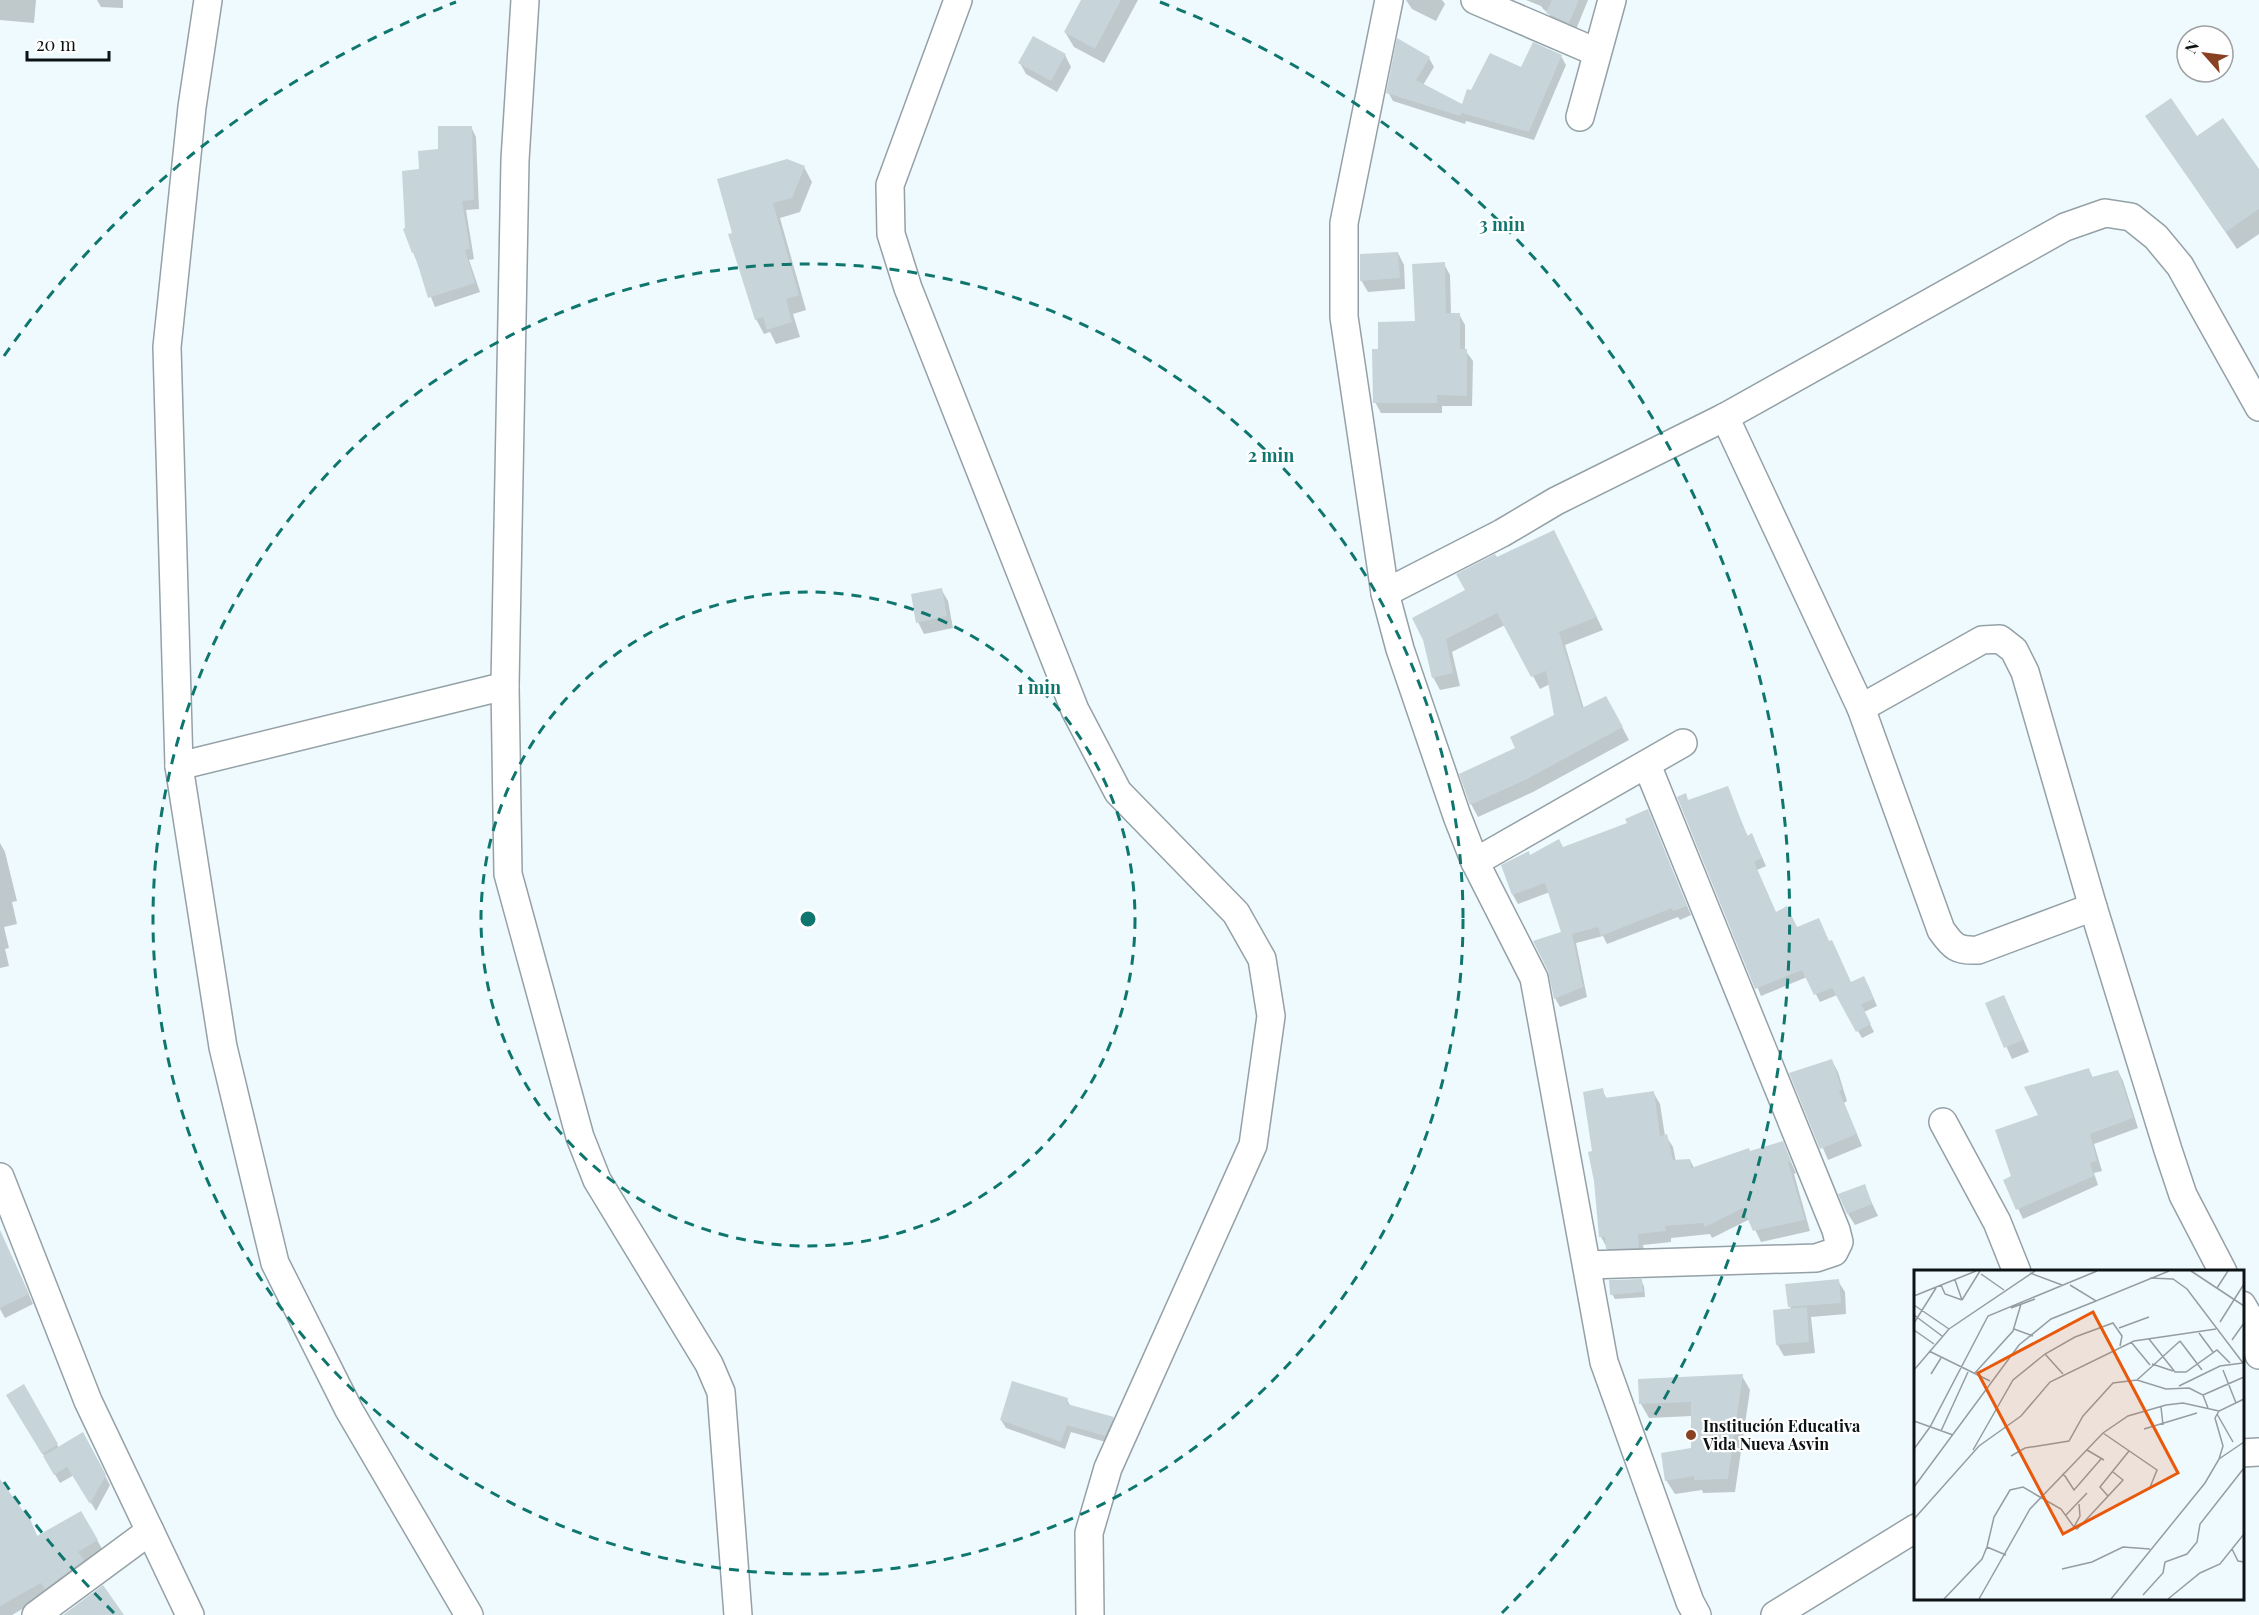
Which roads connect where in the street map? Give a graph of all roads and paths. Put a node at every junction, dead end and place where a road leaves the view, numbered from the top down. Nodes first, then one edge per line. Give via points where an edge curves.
1 (208, 0) edge
2 (525, 0) edge
3 (958, 0) edge
4 (1389, 0) edge
5 (1475, 0) edge
6 (1611, 0) edge
7 (1596, 52) junction
8 (1580, 117) dead end
9 (2259, 407) edge
10 (1725, 417) junction
11 (1385, 593) junction
12 (506, 686) junction
13 (1861, 708) junction
14 (1683, 743) dead end
15 (1647, 765) junction
16 (179, 766) junction
17 (1475, 862) junction
18 (2093, 907) junction
19 (1943, 1122) dead end
20 (0, 1177) edge
21 (1587, 1265) junction
22 (2016, 1270) edge
23 (2222, 1270) edge
24 (2244, 1308) edge
25 (2259, 1354) edge
26 (2259, 1452) edge
27 (2244, 1453) edge
28 (1914, 1529) edge
29 (150, 1531) junction
30 (36, 1615) edge
31 (190, 1615) edge
32 (469, 1615) edge
33 (738, 1615) edge
34 (1090, 1615) edge
35 (1697, 1615) edge
36 (1775, 1615) edge

1 - 16 street via 192,107 167,346
2 - 12 street via 515,160
3 - 34 street via 890,185 891,234 908,288 1075,710 1118,792 1236,913 1262,959 1271,1016 1253,1145 1108,1468 1089,1533
4 - 11 street via 1344,223 1344,317
5 - 7 street
6 - 7 street
7 - 8 street
9 - 10 street via 2180,266 2156,237 2131,217 2105,213 2065,227
10 - 11 street via 1556,501
10 - 13 street
11 - 17 street via 1400,649
12 - 16 street
12 - 33 street via 508,874 580,1137 597,1180 709,1364 721,1392
13 - 18 street via 1941,930 1950,944 1963,951 1978,950
13 - 18 street via 1982,640 2000,639 2014,650 2025,672
14 - 15 street
15 - 17 street
15 - 21 street via 1839,1242 1834,1252 1816,1258
16 - 32 street via 223,1047 275,1263 349,1410
17 - 21 street via 1534,978
18 - 23 street via 2183,1195
19 - 22 street via 1997,1222
20 - 29 street via 88,1401
21 - 35 street via 1604,1362
24 - 25 street
26 - 27 street
28 - 36 street
29 - 30 street
29 - 31 street

